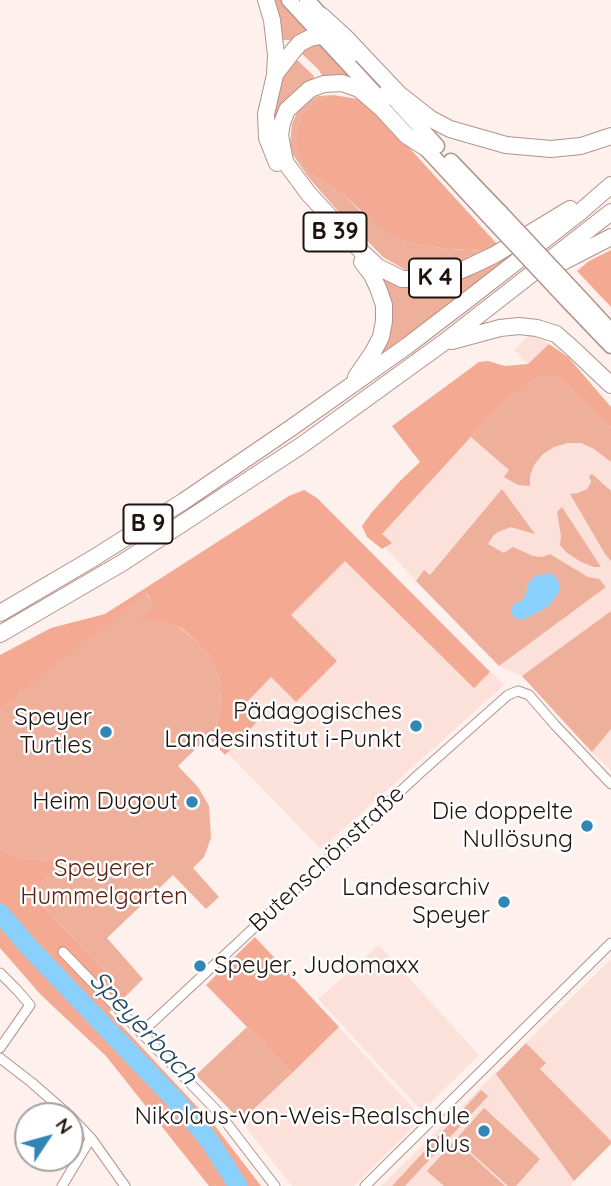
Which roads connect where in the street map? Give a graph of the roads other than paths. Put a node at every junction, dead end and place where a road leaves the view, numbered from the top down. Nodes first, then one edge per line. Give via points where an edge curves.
1 (265, 0) edge
2 (289, 0) edge
3 (307, 0) edge
4 (322, 16) junction
5 (321, 36) junction
6 (359, 60) junction
7 (275, 75) junction
8 (611, 136) edge
9 (426, 148) junction
10 (611, 184) edge
11 (611, 212) edge
12 (497, 216) junction
13 (611, 237) edge
14 (515, 288) junction
15 (570, 295) junction
16 (611, 331) edge
17 (443, 343) junction
18 (611, 346) edge
19 (611, 385) edge
20 (348, 388) junction
21 (0, 613) edge
22 (0, 634) edge
23 (611, 784) edge
24 (611, 943) edge
25 (63, 952) dead end
26 (0, 972) edge
27 (141, 1033) junction
28 (0, 1048) edge
29 (0, 1058) edge
30 (54, 1102) edge
31 (84, 1131) edge
32 (91, 1138) junction
33 (62, 1186) edge
34 (125, 1186) edge
35 (275, 1186) edge
36 (365, 1186) edge

1 - 7 highway, B 39 via 276,43
2 - 5 main road
3 - 4 main road
4 - 6 main road
4 - 8 highway via 399,94 450,129 506,145 551,149
5 - 6 highway
5 - 7 highway, B 39 via 300,43
5 - 9 main road
6 - 12 main road
7 - 20 highway, B 39 via 266,114 267,138 277,164 367,268 384,305 380,337
9 - 10 highway, K 4 via 407,136 359,89 342,83 310,89 288,110 280,135 285,162 308,193 378,267 402,279 430,279 471,266
9 - 12 main road
10 - 20 highway, B 9
11 - 14 highway, B 9
12 - 15 main road, bridge
13 - 14 highway
14 - 17 highway, B 9
15 - 16 main road
15 - 18 main road
17 - 19 highway via 500,328 537,328 556,334
17 - 22 highway, B 9 via 193,518
20 - 21 highway, B 9 via 184,501
23 - 27 street, Butenschönstraße via 529,695 518,691 508,695
24 - 36 street
25 - 27 street
26 - 28 street via 30,1005
27 - 35 street via 219,1114
29 - 30 street
31 - 32 street
32 - 33 street
32 - 34 street

